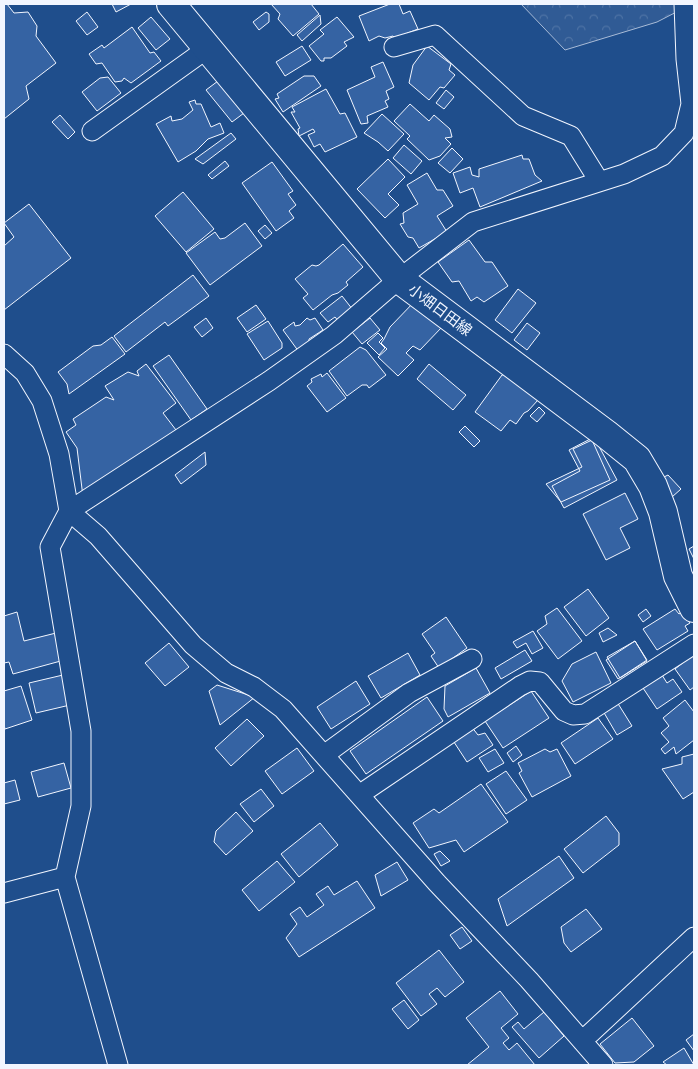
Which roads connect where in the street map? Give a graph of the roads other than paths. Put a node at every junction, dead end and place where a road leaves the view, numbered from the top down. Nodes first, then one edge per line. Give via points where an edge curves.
1 (172, 4) edge
2 (684, 4) edge
3 (394, 47) dead end
4 (208, 48) junction
5 (92, 131) dead end
6 (599, 182) junction
7 (399, 279) junction
8 (4, 354) edge
9 (69, 511) junction
10 (694, 608) edge
11 (694, 644) edge
12 (472, 659) dead end
13 (324, 755) junction
14 (359, 795) junction
15 (65, 877) junction
16 (4, 893) edge
17 (694, 936) edge
18 (582, 1041) junction
19 (118, 1065) edge
20 (603, 1065) edge

1 - 4 main road, 小畑日田線
2 - 6 street via 691,104 684,132 662,156
3 - 6 street via 434,35 523,116 571,136
4 - 5 street
4 - 7 main road, 小畑日田線
6 - 7 street via 473,222
7 - 9 street via 334,335
7 - 10 main road, 小畑日田線 via 637,459 663,512 678,576
8 - 9 street via 25,373 42,401 59,454
9 - 13 street via 98,536 193,645 226,673 254,687 283,709
9 - 15 street via 50,547 82,731 80,806
11 - 14 street via 585,714 573,715 564,711 540,682 530,681
12 - 13 street via 410,693
13 - 14 street
14 - 18 street
15 - 16 street
15 - 19 street
17 - 18 street
18 - 20 street

